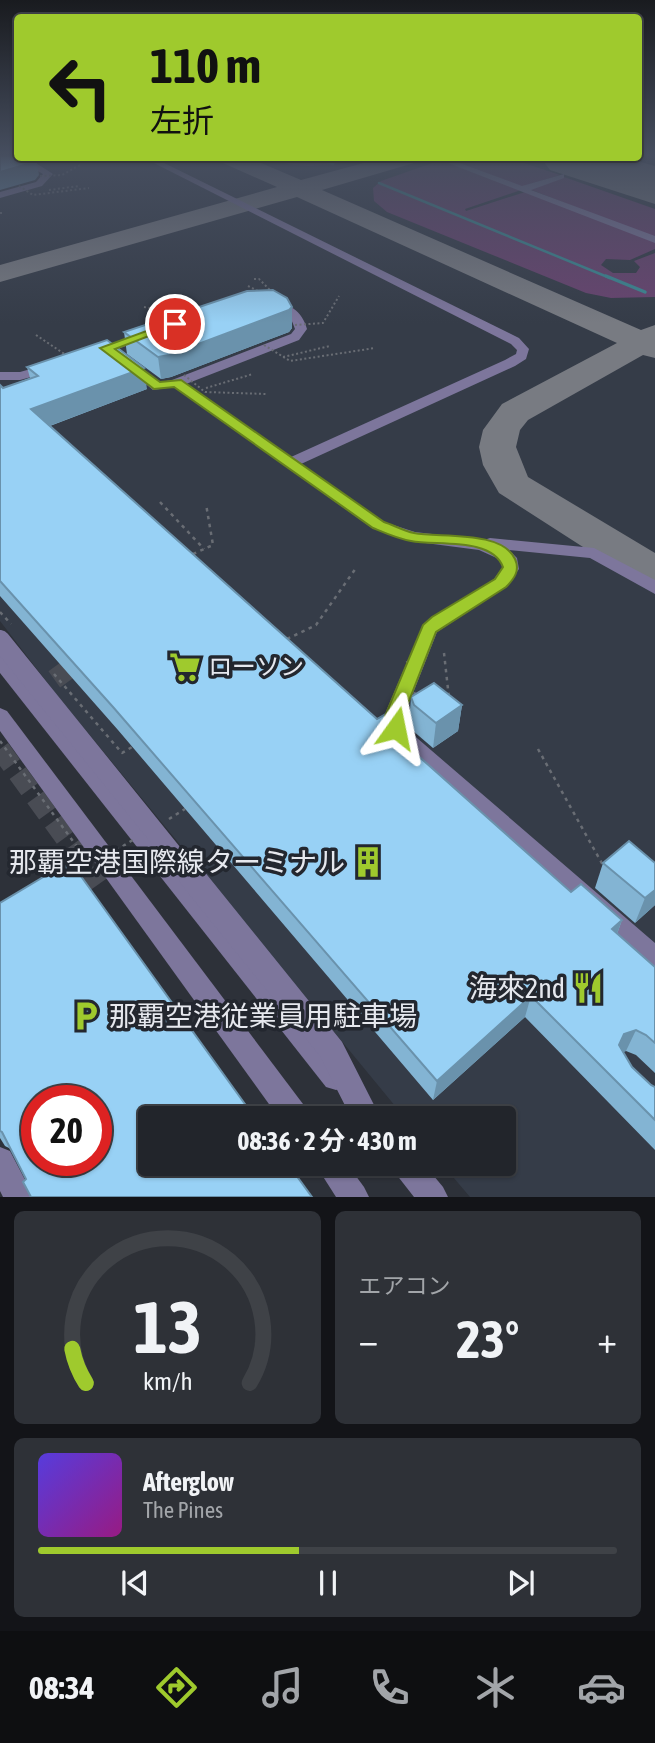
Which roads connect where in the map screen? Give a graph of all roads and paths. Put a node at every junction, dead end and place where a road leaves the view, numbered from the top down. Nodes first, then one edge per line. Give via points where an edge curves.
1 (256, 212) edge
2 (582, 212) edge
3 (655, 240) edge
4 (254, 279) dead end
5 (248, 286) dead end
6 (276, 296) edge
7 (339, 296) dead end
8 (255, 298) joint
9 (144, 307) dead end
10 (148, 314) dead end
11 (295, 325) dead end
12 (157, 331) edge
13 (36, 335) dead end
14 (264, 345) dead end
15 (330, 346) dead end
16 (106, 348) junction
17 (375, 348) dead end
18 (66, 355) edge
19 (283, 357) junction
20 (253, 374) dead end
21 (0, 376) edge
22 (180, 379) junction
23 (202, 390) junction
24 (266, 394) dead end
25 (290, 463) junction
26 (160, 502) dead end
27 (206, 504) dead end
28 (480, 543) junction
29 (204, 549) junction
30 (192, 555) edge
31 (356, 568) dead end
32 (655, 587) edge
33 (0, 612) edge
34 (8, 635) edge
35 (282, 641) edge
36 (444, 653) dead end
37 (0, 660) edge
38 (407, 661) dead end
39 (48, 668) dead end
40 (449, 701) edge
41 (416, 702) edge
42 (0, 716) edge
43 (0, 741) edge
44 (132, 747) edge
45 (538, 748) dead end
46 (185, 809) edge
47 (161, 823) dead end
48 (138, 837) dead end
49 (609, 876) edge
50 (655, 959) edge
51 (287, 1106) edge
52 (358, 1106) edge
53 (362, 1106) edge
54 (0, 1161) edge
55 (338, 1176) edge
56 (405, 1176) edge
57 (416, 1176) edge
58 (19, 1197) edge
59 (354, 1197) edge
60 (422, 1197) edge
61 (433, 1197) edge

1 - 25 street via 523,349 522,356 510,363
2 - 3 street
4 - 6 path
5 - 8 path, bridge
7 - 11 path, bridge via 323,323
8 - 22 street via 292,310 301,328 295,337
9 - 10 path, bridge via 188,315
12 - 16 street
13 - 18 path, bridge
14 - 19 path, bridge
15 - 19 path
16 - 21 street via 32,374
16 - 22 street via 158,387
17 - 19 path, bridge via 290,361
20 - 23 path
22 - 23 path, bridge
22 - 25 street
23 - 24 path, bridge
25 - 28 street via 378,525 411,537
26 - 29 path
27 - 29 path via 213,545
28 - 32 street via 594,553
28 - 50 street via 506,556 507,576 429,629 394,716 396,728
29 - 30 path
31 - 35 path via 316,625
33 - 34 path
34 - 53 street, bridge via 331,1049
36 - 40 path
37 - 52 street
38 - 41 path, bridge
39 - 44 path via 122,753
42 - 51 street
43 - 48 path, bridge via 91,866
45 - 49 path
46 - 47 path, bridge
54 - 58 street
55 - 59 street
56 - 60 street
57 - 61 street

